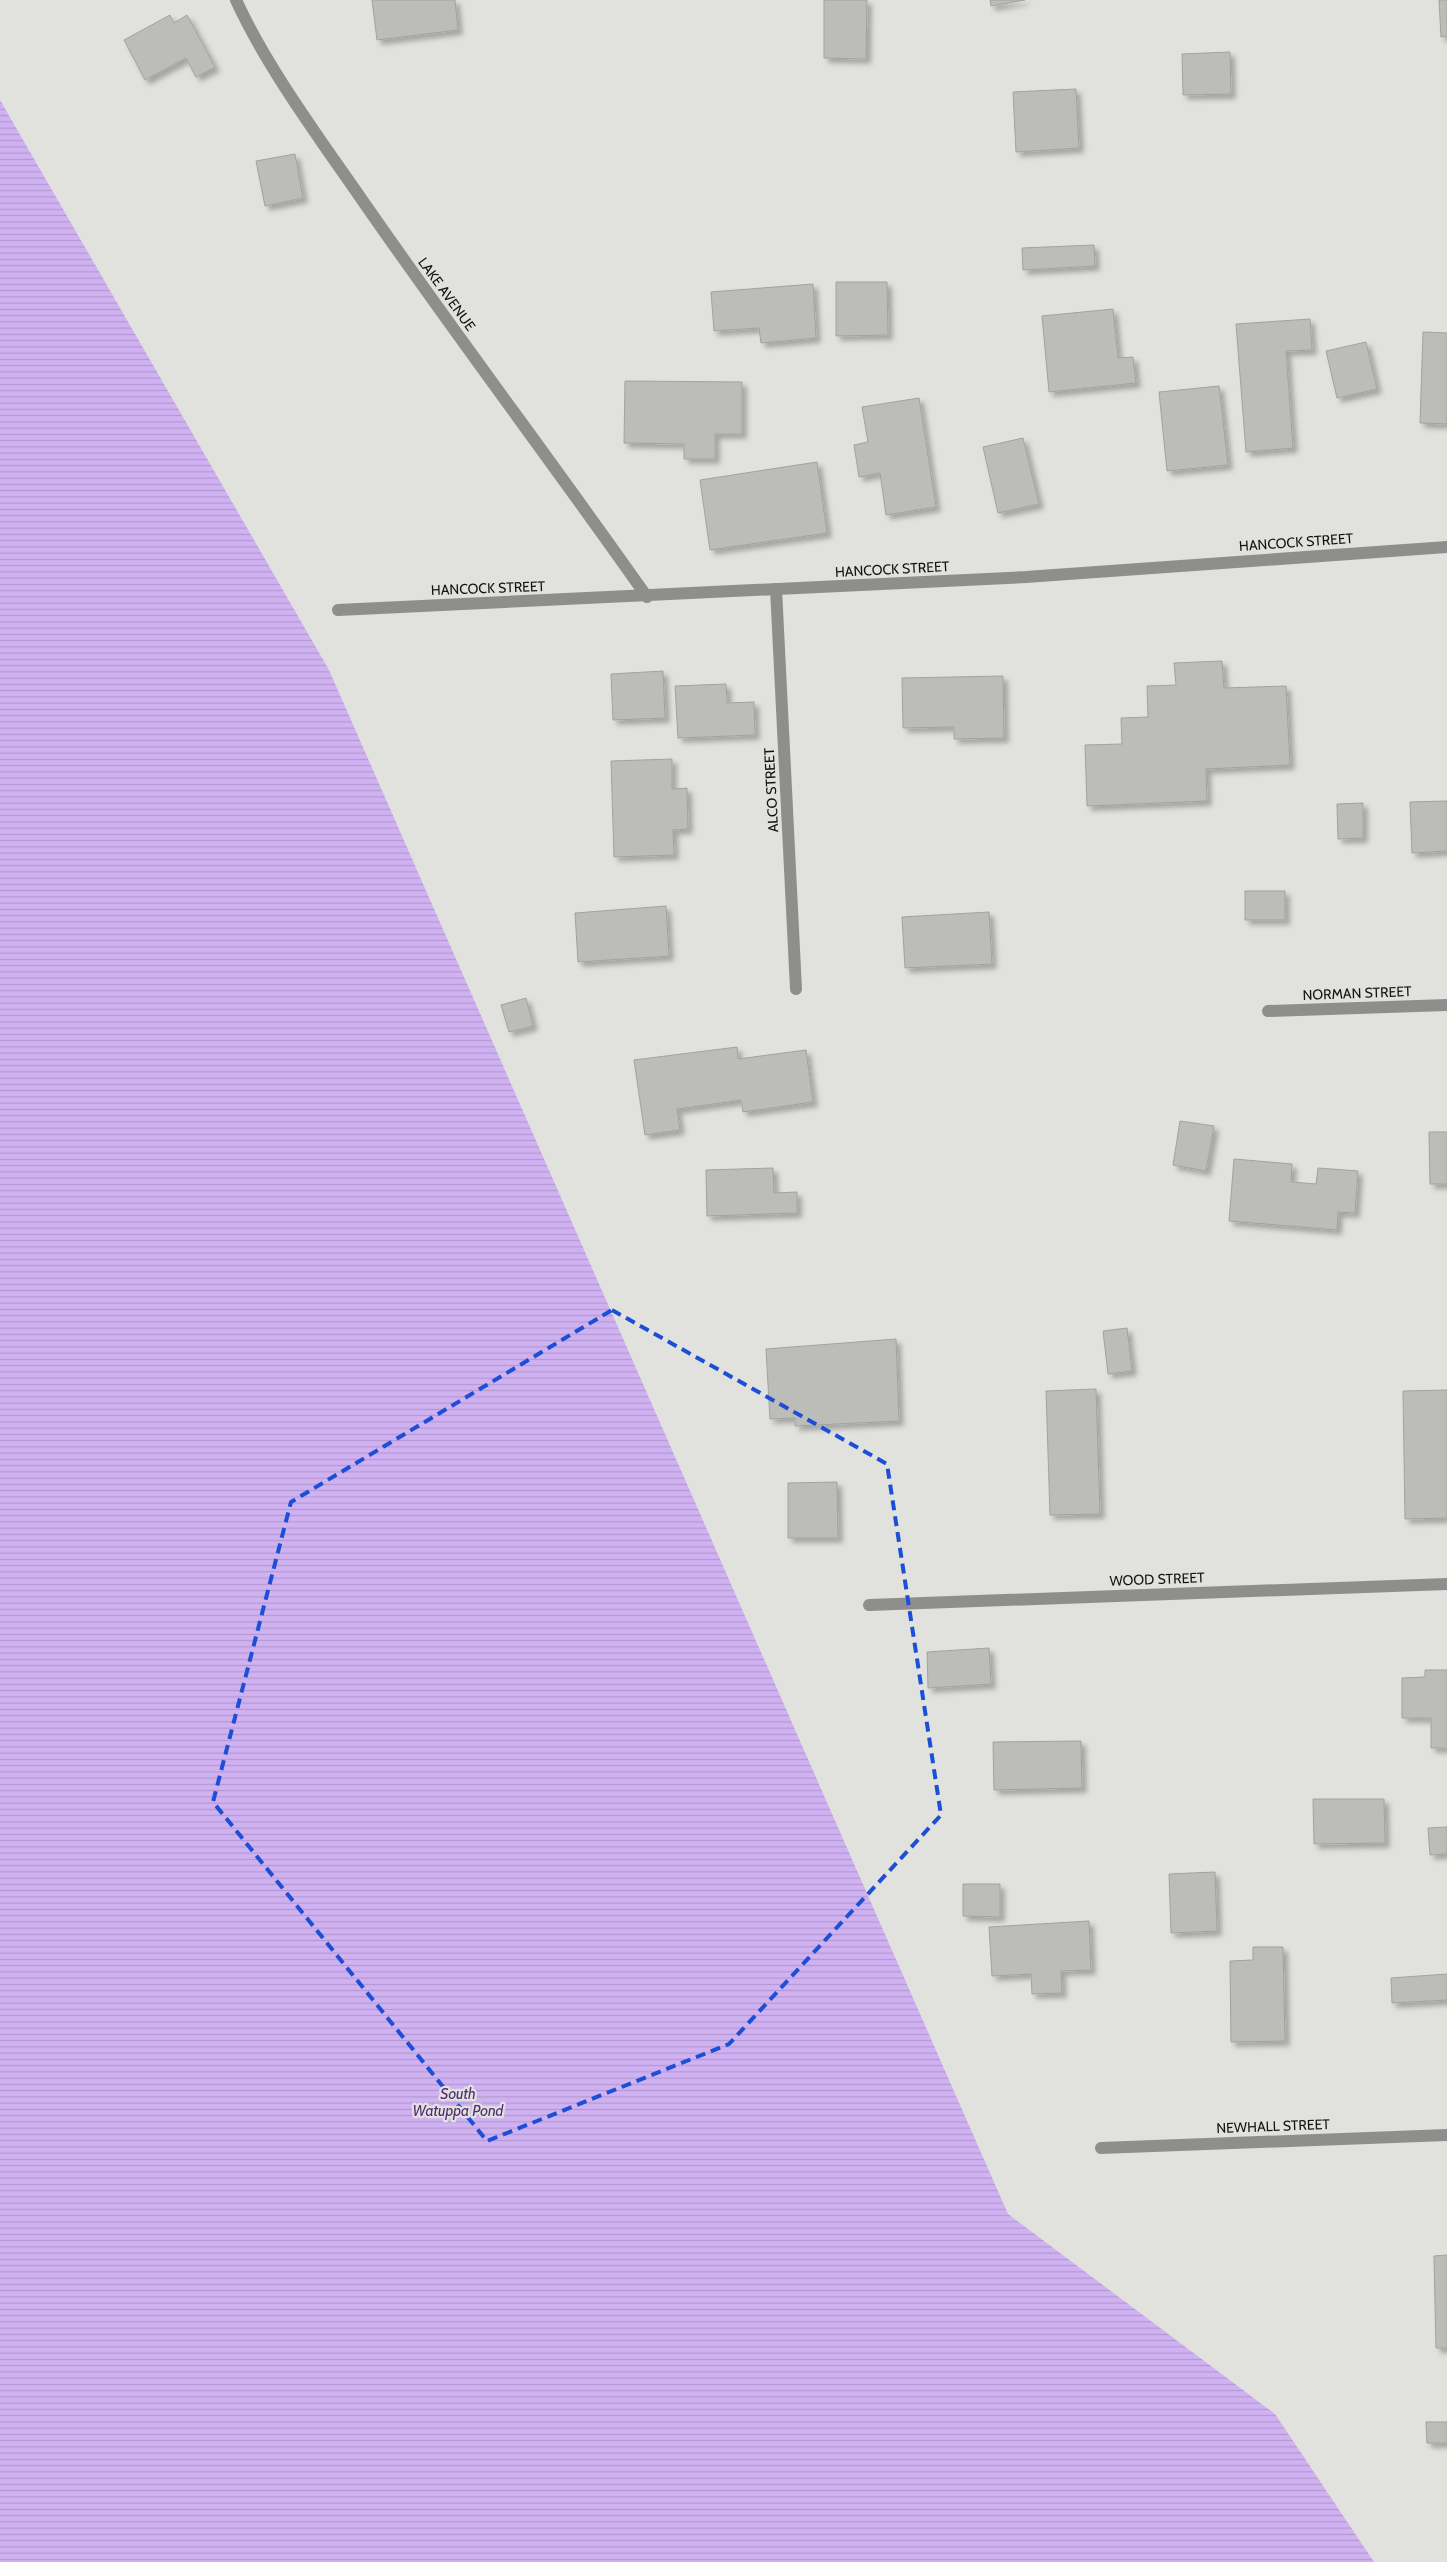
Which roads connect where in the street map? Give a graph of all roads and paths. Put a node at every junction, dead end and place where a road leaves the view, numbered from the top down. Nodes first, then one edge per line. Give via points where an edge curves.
1 (236, 0) edge
2 (1447, 547) edge
3 (776, 589) junction
4 (647, 597) junction
5 (338, 610) dead end
6 (796, 989) dead end
7 (1447, 1005) edge
8 (1268, 1011) dead end
9 (1447, 1584) edge
10 (869, 1605) dead end
11 (1447, 2135) edge
12 (1101, 2148) dead end

1 - 4 street, LAKE AVENUE via 317,135 425,291
2 - 3 street, HANCOCK STREET via 1026,577
3 - 4 street, HANCOCK STREET
3 - 6 street, ALCO STREET
4 - 5 street, HANCOCK STREET
7 - 8 street, NORMAN STREET
9 - 10 street, WOOD STREET
11 - 12 street, NEWHALL STREET

